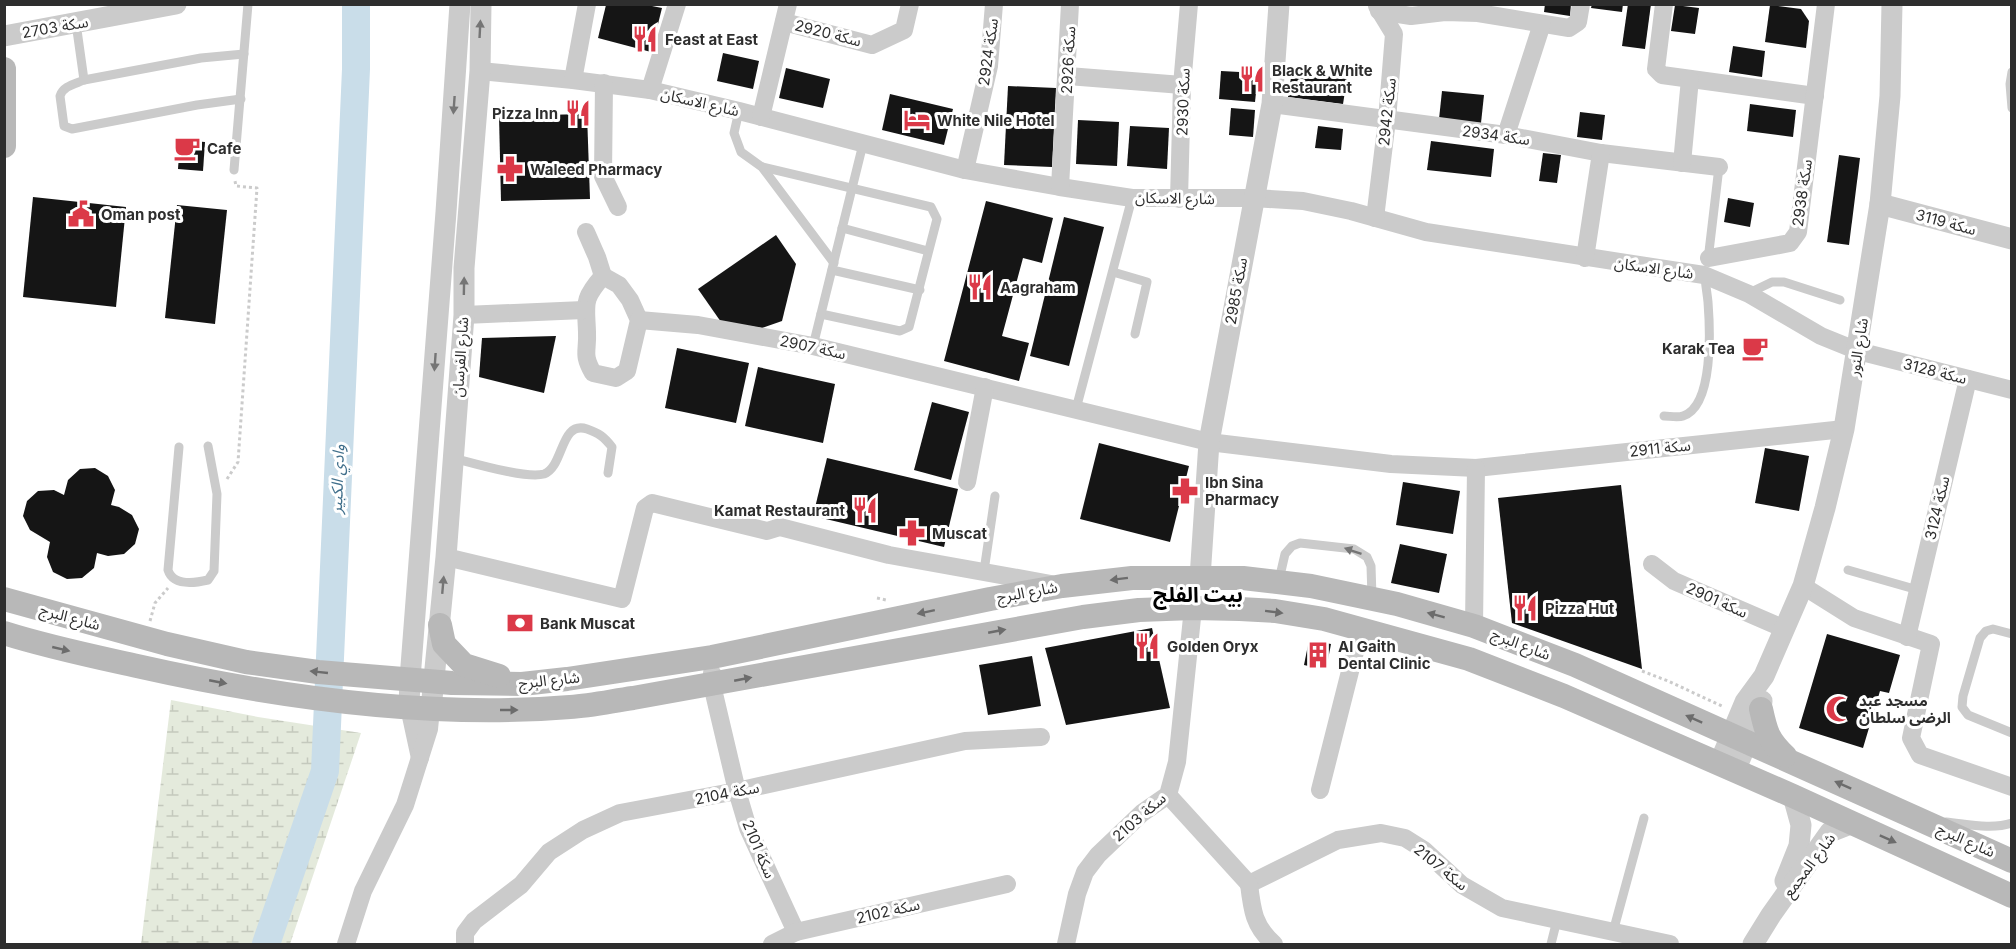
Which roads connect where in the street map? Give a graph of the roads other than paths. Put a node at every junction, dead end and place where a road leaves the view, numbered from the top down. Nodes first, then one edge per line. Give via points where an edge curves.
1 (176, 4) edge
2 (248, 4) edge
3 (460, 4) edge
4 (481, 4) edge
5 (587, 4) edge
6 (677, 4) edge
7 (910, 4) edge
8 (994, 4) edge
9 (1070, 4) edge
10 (1189, 4) edge
11 (1278, 4) edge
12 (1581, 4) edge
13 (1664, 4) edge
14 (1826, 4) edge
15 (1892, 4) edge
16 (1378, 8) edge
17 (97, 12) edge
18 (786, 13) edge
19 (76, 23) junction
20 (1542, 24) junction
21 (4, 36) edge
22 (244, 54) junction
23 (4, 69) edge
24 (480, 71) junction
25 (2012, 72) edge
26 (1068, 76) junction
27 (1690, 79) junction
28 (84, 80) junction
29 (573, 80) junction
30 (604, 83) junction
31 (1182, 85) junction
32 (650, 90) junction
33 (1815, 96) junction
34 (241, 99) junction
35 (1272, 104) junction
36 (2012, 108) edge
37 (739, 111) junction
38 (761, 117) junction
39 (1387, 120) junction
40 (1506, 135) junction
41 (863, 144) junction
42 (4, 146) edge
43 (1602, 153) junction
44 (1683, 163) junction
45 (762, 166) junction
46 (1719, 167) joint
47 (234, 170) road end
48 (965, 170) junction
49 (1060, 187) junction
50 (852, 189) junction
51 (1132, 198) junction
52 (1253, 198) junction
53 (1179, 199) junction
54 (1880, 204) junction
55 (618, 207) dead end
56 (1375, 218) junction
57 (842, 228) junction
58 (586, 232) dead end
59 (2012, 239) edge
60 (928, 250) junction
61 (1586, 258) junction
62 (833, 266) junction
63 (1706, 266) junction
64 (1113, 272) junction
65 (603, 276) junction
66 (920, 290) junction
67 (1749, 294) junction
68 (1840, 300) dead end
69 (584, 310) junction
70 (821, 314) junction
71 (464, 315) junction
72 (639, 320) junction
73 (1135, 334) dead end
74 (813, 346) junction
75 (1858, 351) junction
76 (1968, 379) junction
77 (985, 387) junction
78 (2012, 390) edge
79 (1076, 409) junction
80 (1664, 416) dead end
81 (1844, 429) junction
82 (1209, 442) junction
83 (208, 446) dead end
84 (179, 447) dead end
85 (453, 459) junction
86 (1476, 468) junction
87 (608, 473) dead end
88 (967, 482) dead end
89 (995, 496) dead end
90 (446, 557) junction
91 (1652, 564) dead end
92 (1848, 570) dead end
93 (984, 571) junction
94 (1200, 578) junction
95 (1278, 582) junction
96 (1062, 586) junction
97 (1803, 586) junction
98 (1918, 590) junction
99 (4, 591) edge
100 (4, 598) edge
101 (1372, 599) junction
102 (28, 606) junction
103 (1193, 609) junction
104 (440, 625) junction
105 (1474, 626) junction
106 (1361, 628) junction
107 (1785, 629) junction
108 (4, 633) edge
109 (2012, 634) edge
110 (1907, 637) junction
111 (712, 657) junction
112 (1764, 676) junction
113 (410, 679) junction
114 (434, 682) junction
115 (522, 684) junction
116 (712, 685) junction
117 (420, 708) junction
118 (1761, 709) junction
119 (2012, 733) edge
120 (1041, 737) dead end
121 (1739, 739) junction
122 (1792, 762) junction
123 (1727, 767) junction
124 (2012, 787) edge
125 (1320, 790) dead end
126 (737, 791) junction
127 (1168, 795) junction
128 (1793, 796) junction
129 (1644, 818) dead end
130 (1922, 820) junction
131 (2012, 823) edge
132 (1853, 824) junction
133 (2012, 861) edge
134 (1007, 884) dead end
135 (1249, 884) junction
136 (2012, 896) edge
137 (1771, 915) junction
138 (1557, 920) junction
139 (796, 932) junction
140 (1613, 932) junction
141 (346, 945) edge
142 (465, 945) edge
143 (772, 945) edge
144 (1066, 945) edge
145 (1274, 945) edge
146 (1551, 945) edge
147 (1670, 945) edge
148 (1753, 945) edge

1 - 17 street, سكة 2703
2 - 22 lane
3 -> 113 street, شارع الفرسان
24 -> 4 street, شارع الفرسان
5 - 29 street
6 - 32 street
7 - 18 street, سكة 2920 via 904,30 872,45
8 - 48 street, سكة 2924 via 989,66
9 - 26 street, سكة 2926
10 - 31 street, سكة 2930
11 - 35 street, سكة 2985
12 - 20 street, سكة 2942 via 1578,22 1569,28
13 - 27 street via 1656,69 1662,75
14 - 33 street, سكة 2938
15 - 54 street, شارع النور via 1890,96
16 - 20 street, سكة 2942 via 1412,16 1478,13
16 - 39 street, سكة 2942 via 1394,34
17 - 19 street, سكة 2703
18 - 38 street, سكة 2920
19 - 21 street, سكة 2703
19 - 28 lane
20 - 40 street
22 - 28 lane
22 - 34 lane
23 - 42 main road
24 - 29 street, شارع الاسكان
71 -> 24 street, شارع الفرسان via 464,268
25 - 36 lane
26 - 31 street
26 - 49 street, سكة 2926
27 - 33 street
27 - 44 street
28 - 34 lane via 61,92 64,126 69,129
29 - 30 street, شارع الاسكان
30 - 32 street, شارع الاسكان
30 - 55 street via 603,176
31 - 53 street, سكة 2930
32 - 37 street, شارع الاسكان
33 - 63 street, سكة 2938 via 1798,232 1790,243
34 - 47 lane
35 - 39 street, سكة 2934
35 - 52 street, سكة 2985
37 - 38 street, شارع الاسكان
37 - 45 lane via 734,134 741,152
38 - 41 street, شارع الاسكان
39 - 40 street, سكة 2934
39 - 56 street, سكة 2942
40 - 43 street, سكة 2934
41 - 48 street, شارع الاسكان
41 - 50 lane
43 - 44 street, سكة 2934
43 - 61 street
44 - 46 street, سكة 2934
45 - 50 lane
45 - 62 lane
46 - 63 lane
48 - 49 street, شارع الاسكان
49 - 51 street, شارع الاسكان
50 - 57 lane
50 - 60 lane via 931,207 937,219
51 - 53 street, شارع الاسكان
51 - 64 lane
52 - 53 street, شارع الاسكان
52 - 56 street, شارع الاسكان via 1303,201
52 - 82 street, سكة 2985
54 - 59 street, سكة 3119
54 - 75 street, شارع النور
56 - 61 street, شارع الاسكان via 1426,232
57 - 60 lane
57 - 62 lane
58 - 65 street
60 - 66 lane
61 - 63 street, شارع الاسكان
62 - 66 lane
62 - 70 lane
63 - 67 street, شارع الاسكان
63 - 80 lane via 1706,386 1695,408 1683,417
64 - 73 lane via 1147,282
64 - 79 lane
65 - 69 street via 590,290
65 - 72 street via 619,285
66 - 70 lane via 909,327 900,332
67 - 68 lane via 1772,282 1784,282
67 - 75 street, شارع الاسكان via 1821,336
69 - 71 street
69 - 72 street via 585,359 593,373 616,378 627,371
70 - 74 lane
71 - 85 street, شارع الفرسان
72 - 74 street, سكة 2907 via 698,325
74 - 77 street, سكة 2907
75 - 76 street, سكة 3128
75 - 81 street, شارع النور
76 - 78 street, سكة 3128
76 - 98 street, سكة 3124
77 - 79 street, سكة 2907
77 - 88 street
79 - 82 street, سكة 2907
81 - 86 street, سكة 2911
81 - 97 street, شارع النور
82 - 86 street, سكة 2911 via 1391,464
82 - 94 street, سكة 2985
83 - 84 lane via 217,494 214,571 208,580 196,582 176,580 168,570
85 - 87 lane via 524,474 544,474 555,466 572,430 582,427 602,435 612,447
85 - 90 street, شارع الفرسان
86 - 105 street
89 - 93 lane
90 - 93 street via 622,599 645,508 652,503 767,531 780,527 889,555
104 -> 90 street, شارع الفرسان
91 - 107 street, سكة 2901 via 1674,581
92 - 98 lane
93 - 96 street
94 - 95 main road, شارع البرج
94 -> 96 main road, شارع البرج via 1132,578
95 - 101 main road, شارع البرج
101 -> 95 lane via 1371,566 1367,557 1354,549 1300,543 1292,546 1285,554
96 -> 111 main road, شارع البرج
97 - 107 street, شارع النور
97 - 110 street via 1854,618
98 - 110 street, سكة 3124
99 - 102 main road
100 - 102 main road, شارع البرج
105 -> 101 main road, شارع البرج
113 -> 102 main road, شارع البرج via 246,662
103 -> 106 main road, شارع البرج via 1275,611
116 -> 103 main road, شارع البرج via 1049,622 1139,610
103 - 127 street, سكة 2103 via 1177,762
104 - 114 street, شارع الفرسان
104 - 115 main road via 444,644 464,665
121 -> 105 main road, شارع البرج via 1575,665
106 - 123 main road, شارع البرج via 1469,659
106 - 125 street
107 - 112 street, شارع النور
108 -> 117 main road, شارع البرج via 34,643 246,688
109 - 119 lane via 1993,629 1986,630 1980,638 1962,707 1968,716
110 - 124 street via 1931,644 1911,738 1920,755
111 - 115 main road, شارع البرج
111 - 116 street, سكة 2101
112 - 118 street, شارع النور
112 - 121 street, شارع النور via 1745,702
113 - 114 main road, شارع البرج
113 - 117 street, شارع الفرسان
114 - 115 main road, شارع البرج
114 - 117 street, شارع الفرسان
117 -> 116 main road, شارع البرج via 571,707
116 - 126 street, سكة 2101
117 - 141 street via 420,759 405,805 363,891
118 - 121 street, شارع النور
118 - 122 main road via 1769,739
120 - 126 street, سكة 2104 via 965,741
121 - 122 main road, شارع البرج
121 - 123 street, شارع النور
130 -> 122 main road, شارع البرج
123 - 128 main road, شارع البرج
126 - 139 street, سكة 2101 via 748,828
126 - 142 street, سكة 2104 via 621,813 584,830 549,852 521,885 474,921 465,933
127 - 135 street
127 - 144 street, سكة 2103 via 1142,813 1085,872
128 - 132 main road, شارع البرج
128 - 137 street, شارع المجمع via 1801,825 1799,846
129 - 140 lane
130 - 131 lane via 1989,827
130 - 133 main road, شارع البرج
132 -> 136 main road, شارع البرج
132 - 137 street, شارع المجمع via 1830,832
134 - 139 street, سكة 2102
135 - 138 street, سكة 2107 via 1338,840 1381,833 1405,838 1424,850 1481,898 1502,908
135 - 145 street via 1256,922
137 - 148 street, شارع المجمع
138 - 140 street, سكة 2107
138 - 146 lane
139 - 143 street, سكة 2102
140 - 147 street, سكة 2107

